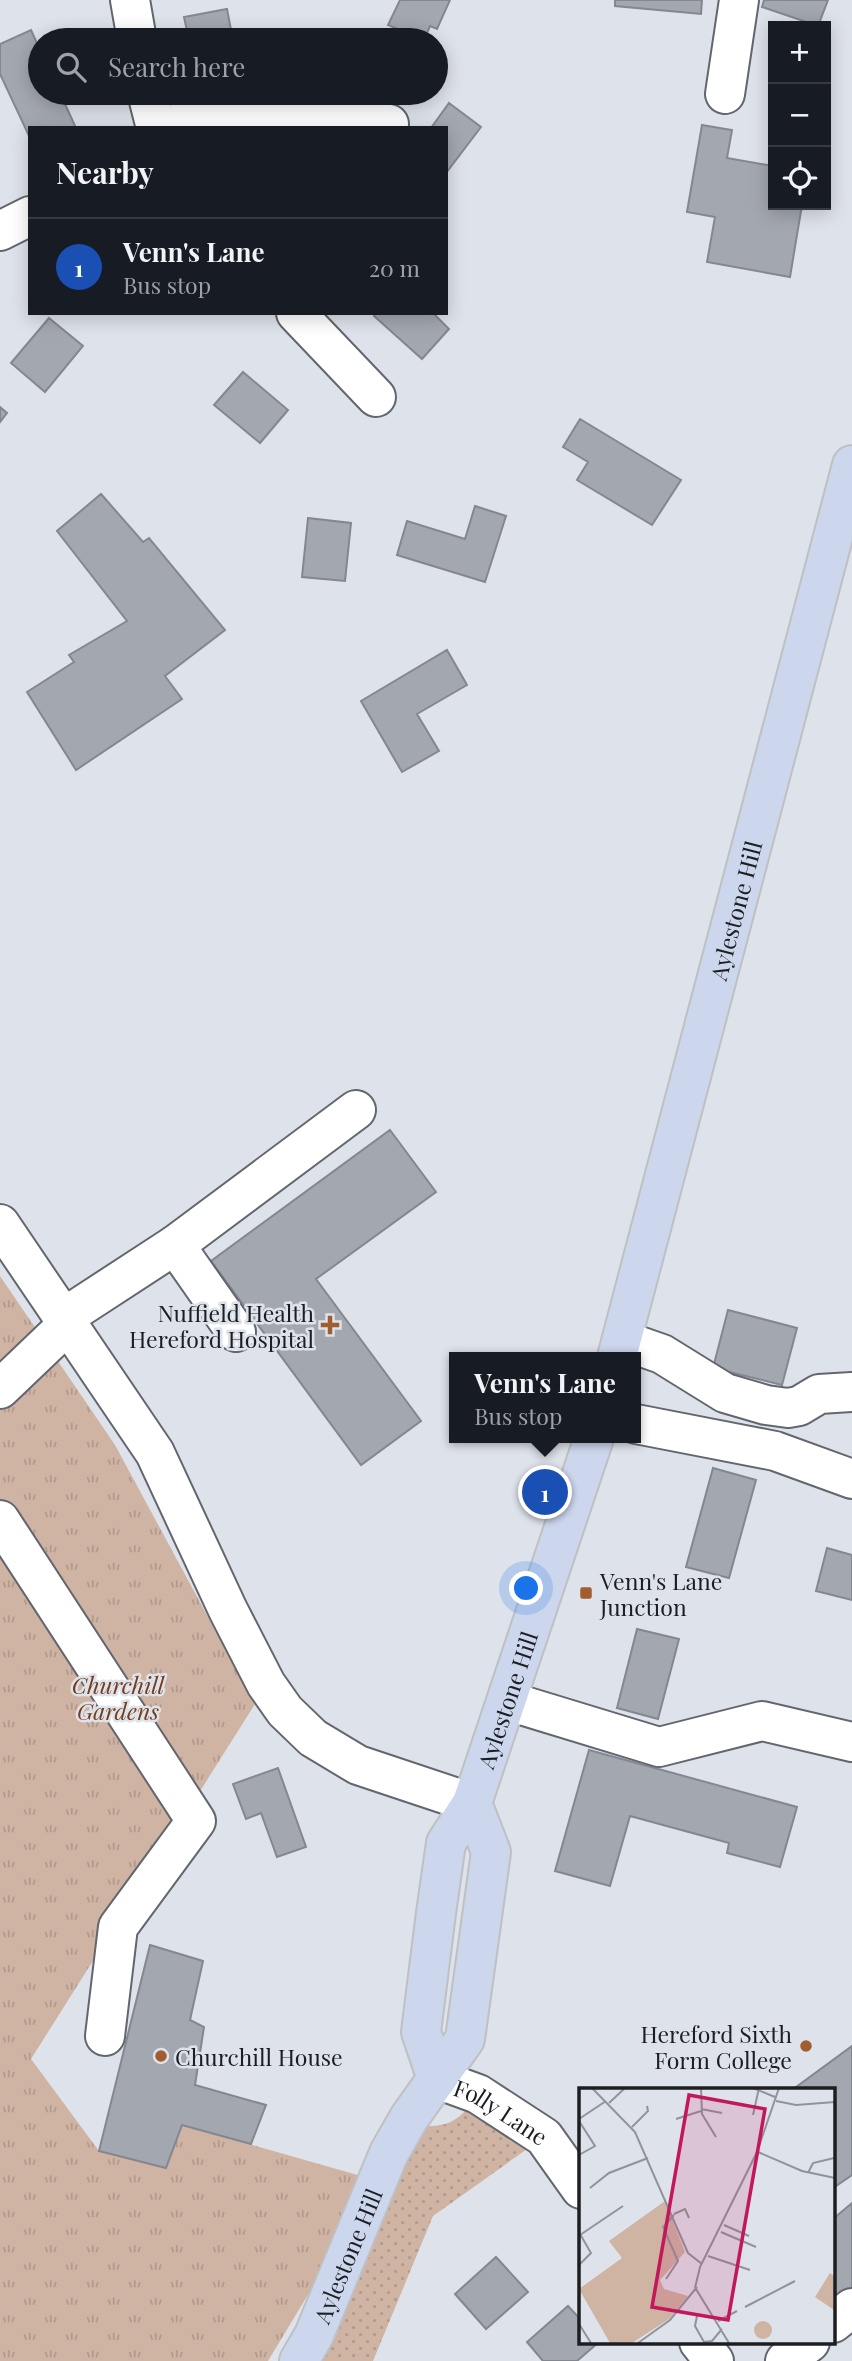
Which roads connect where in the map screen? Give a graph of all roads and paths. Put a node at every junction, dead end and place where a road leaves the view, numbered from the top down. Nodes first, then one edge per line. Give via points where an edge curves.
1 (130, 0) edge
2 (739, 0) edge
3 (136, 28) edge
4 (725, 94) dead end
5 (150, 105) edge
6 (389, 124) dead end
7 (155, 126) edge
8 (167, 126) edge
9 (28, 217) edge
10 (0, 231) edge
11 (298, 315) edge
12 (376, 397) dead end
13 (851, 476) edge
14 (356, 1110) dead end
15 (0, 1224) edge
16 (175, 1244) junction
17 (65, 1321) junction
18 (236, 1332) dead end
19 (620, 1349) edge
20 (0, 1389) edge
21 (852, 1392) edge
22 (641, 1425) edge
23 (592, 1443) edge
24 (852, 1479) edge
25 (0, 1520) edge
26 (508, 1701) junction
27 (852, 1742) edge
28 (472, 1803) junction
29 (105, 2036) dead end
30 (437, 2079) junction
31 (579, 2186) edge
32 (852, 2308) edge
33 (834, 2322) edge
34 (701, 2344) edge
35 (807, 2344) edge
36 (299, 2361) edge
37 (714, 2361) edge
38 (785, 2361) edge

1 - 3 street
2 - 4 street
5 - 7 street
6 - 8 street via 256,110
9 - 10 street
11 - 12 street
13 - 19 highway, Aylestone Hill
14 - 16 street
15 - 17 street
16 - 17 street
16 - 18 street
17 - 20 street
17 - 28 street via 155,1453 228,1610 285,1711 313,1738 358,1765
19 - 21 street via 662,1354 725,1393 766,1405 788,1408 819,1394
22 - 24 street via 775,1451
23 - 26 highway, Aylestone Hill
25 - 29 street via 196,1821 118,1927
26 - 27 street via 659,1747 762,1721
26 - 28 highway, Aylestone Hill
28 - 30 highway, Aylestone Hill via 446,1843 436,1913 421,2032
30 - 31 street, Folly Lane via 478,2094 544,2137
30 - 36 highway, Aylestone Hill via 389,2152
32 - 33 street
34 - 37 street
35 - 38 street

